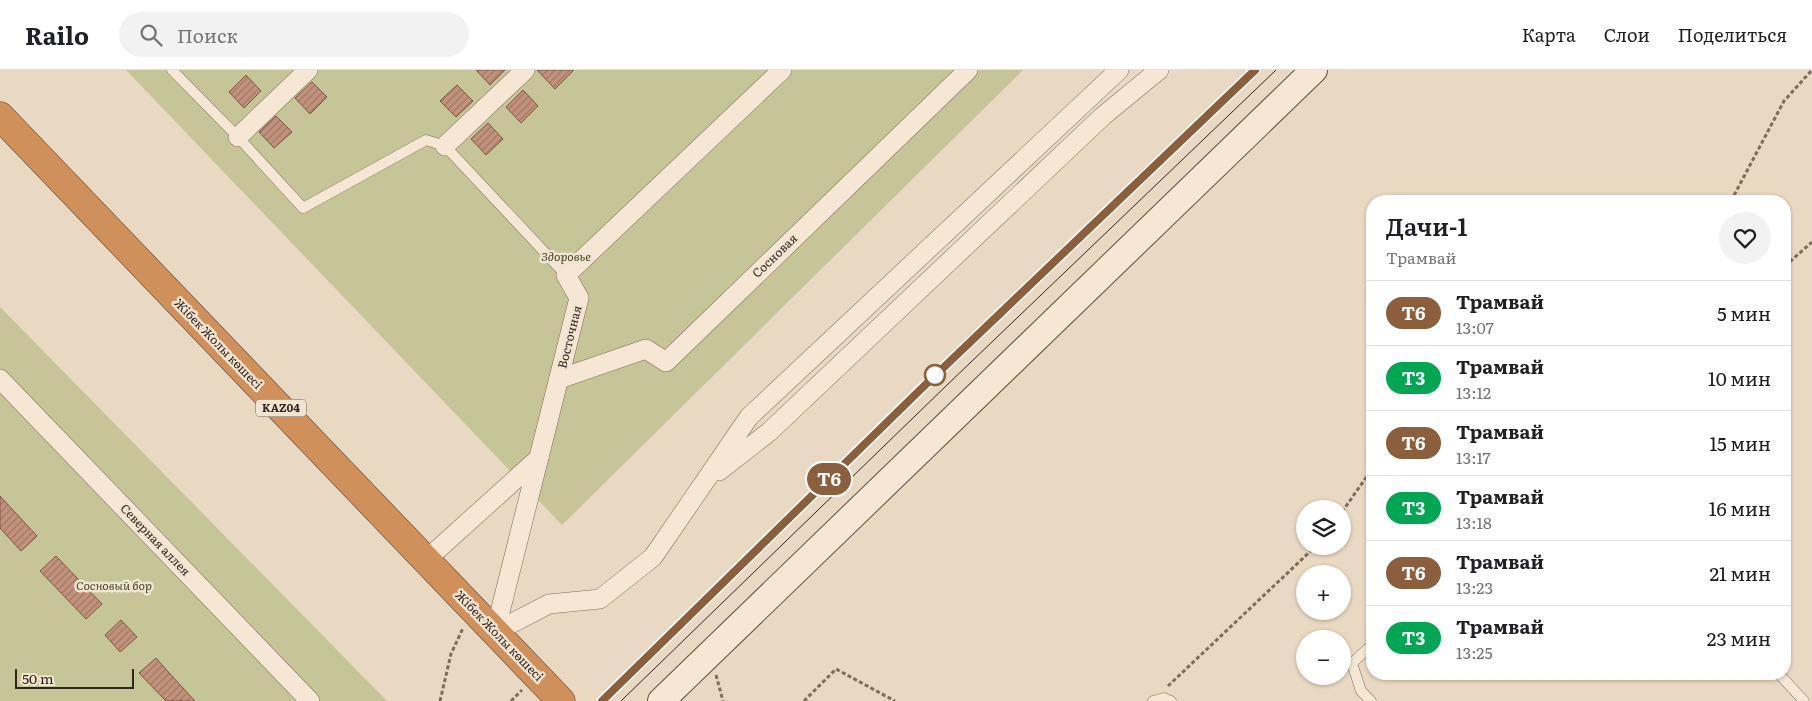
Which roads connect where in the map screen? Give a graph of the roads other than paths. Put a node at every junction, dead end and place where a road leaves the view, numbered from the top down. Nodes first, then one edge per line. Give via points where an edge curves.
1 (172, 70) edge
2 (308, 70) edge
3 (525, 70) edge
4 (782, 70) edge
5 (968, 70) edge
6 (1119, 70) edge
7 (1159, 70) edge
8 (1314, 70) edge
9 (0, 116) edge
10 (238, 137) junction
11 (445, 146) junction
12 (566, 276) junction
13 (0, 379) edge
14 (559, 379) junction
15 (539, 458) junction
16 (704, 482) junction
17 (426, 560) junction
18 (486, 623) junction
19 (1366, 650) edge
20 (1784, 680) edge
21 (1168, 700) edge
22 (310, 701) edge
23 (561, 701) edge
24 (661, 701) edge
25 (1153, 701) edge
26 (1371, 701) edge
27 (1804, 701) edge

1 - 10 lane
2 - 10 street
3 - 11 street
4 - 12 street
5 - 14 street, Сосновая via 666,362 646,349
6 - 16 street via 749,417
7 - 16 street via 1103,116 769,432
8 - 24 street
9 - 17 highway, Жібек Жолы көшесі / KАZ04
10 - 11 lane via 303,208 426,140
11 - 12 lane
12 - 14 street, Восточная via 579,298
13 - 22 street, Северная аллея
14 - 15 street, Восточная
15 - 17 street
15 - 18 street, Восточная
16 - 18 street via 653,557 600,599 550,604
17 - 18 highway, Жібек Жолы көшесі / KАZ04
18 - 23 highway, Жібек Жолы көшесі / KАZ04
19 - 26 lane via 1352,663 1362,691
20 - 27 lane
21 - 25 lane

